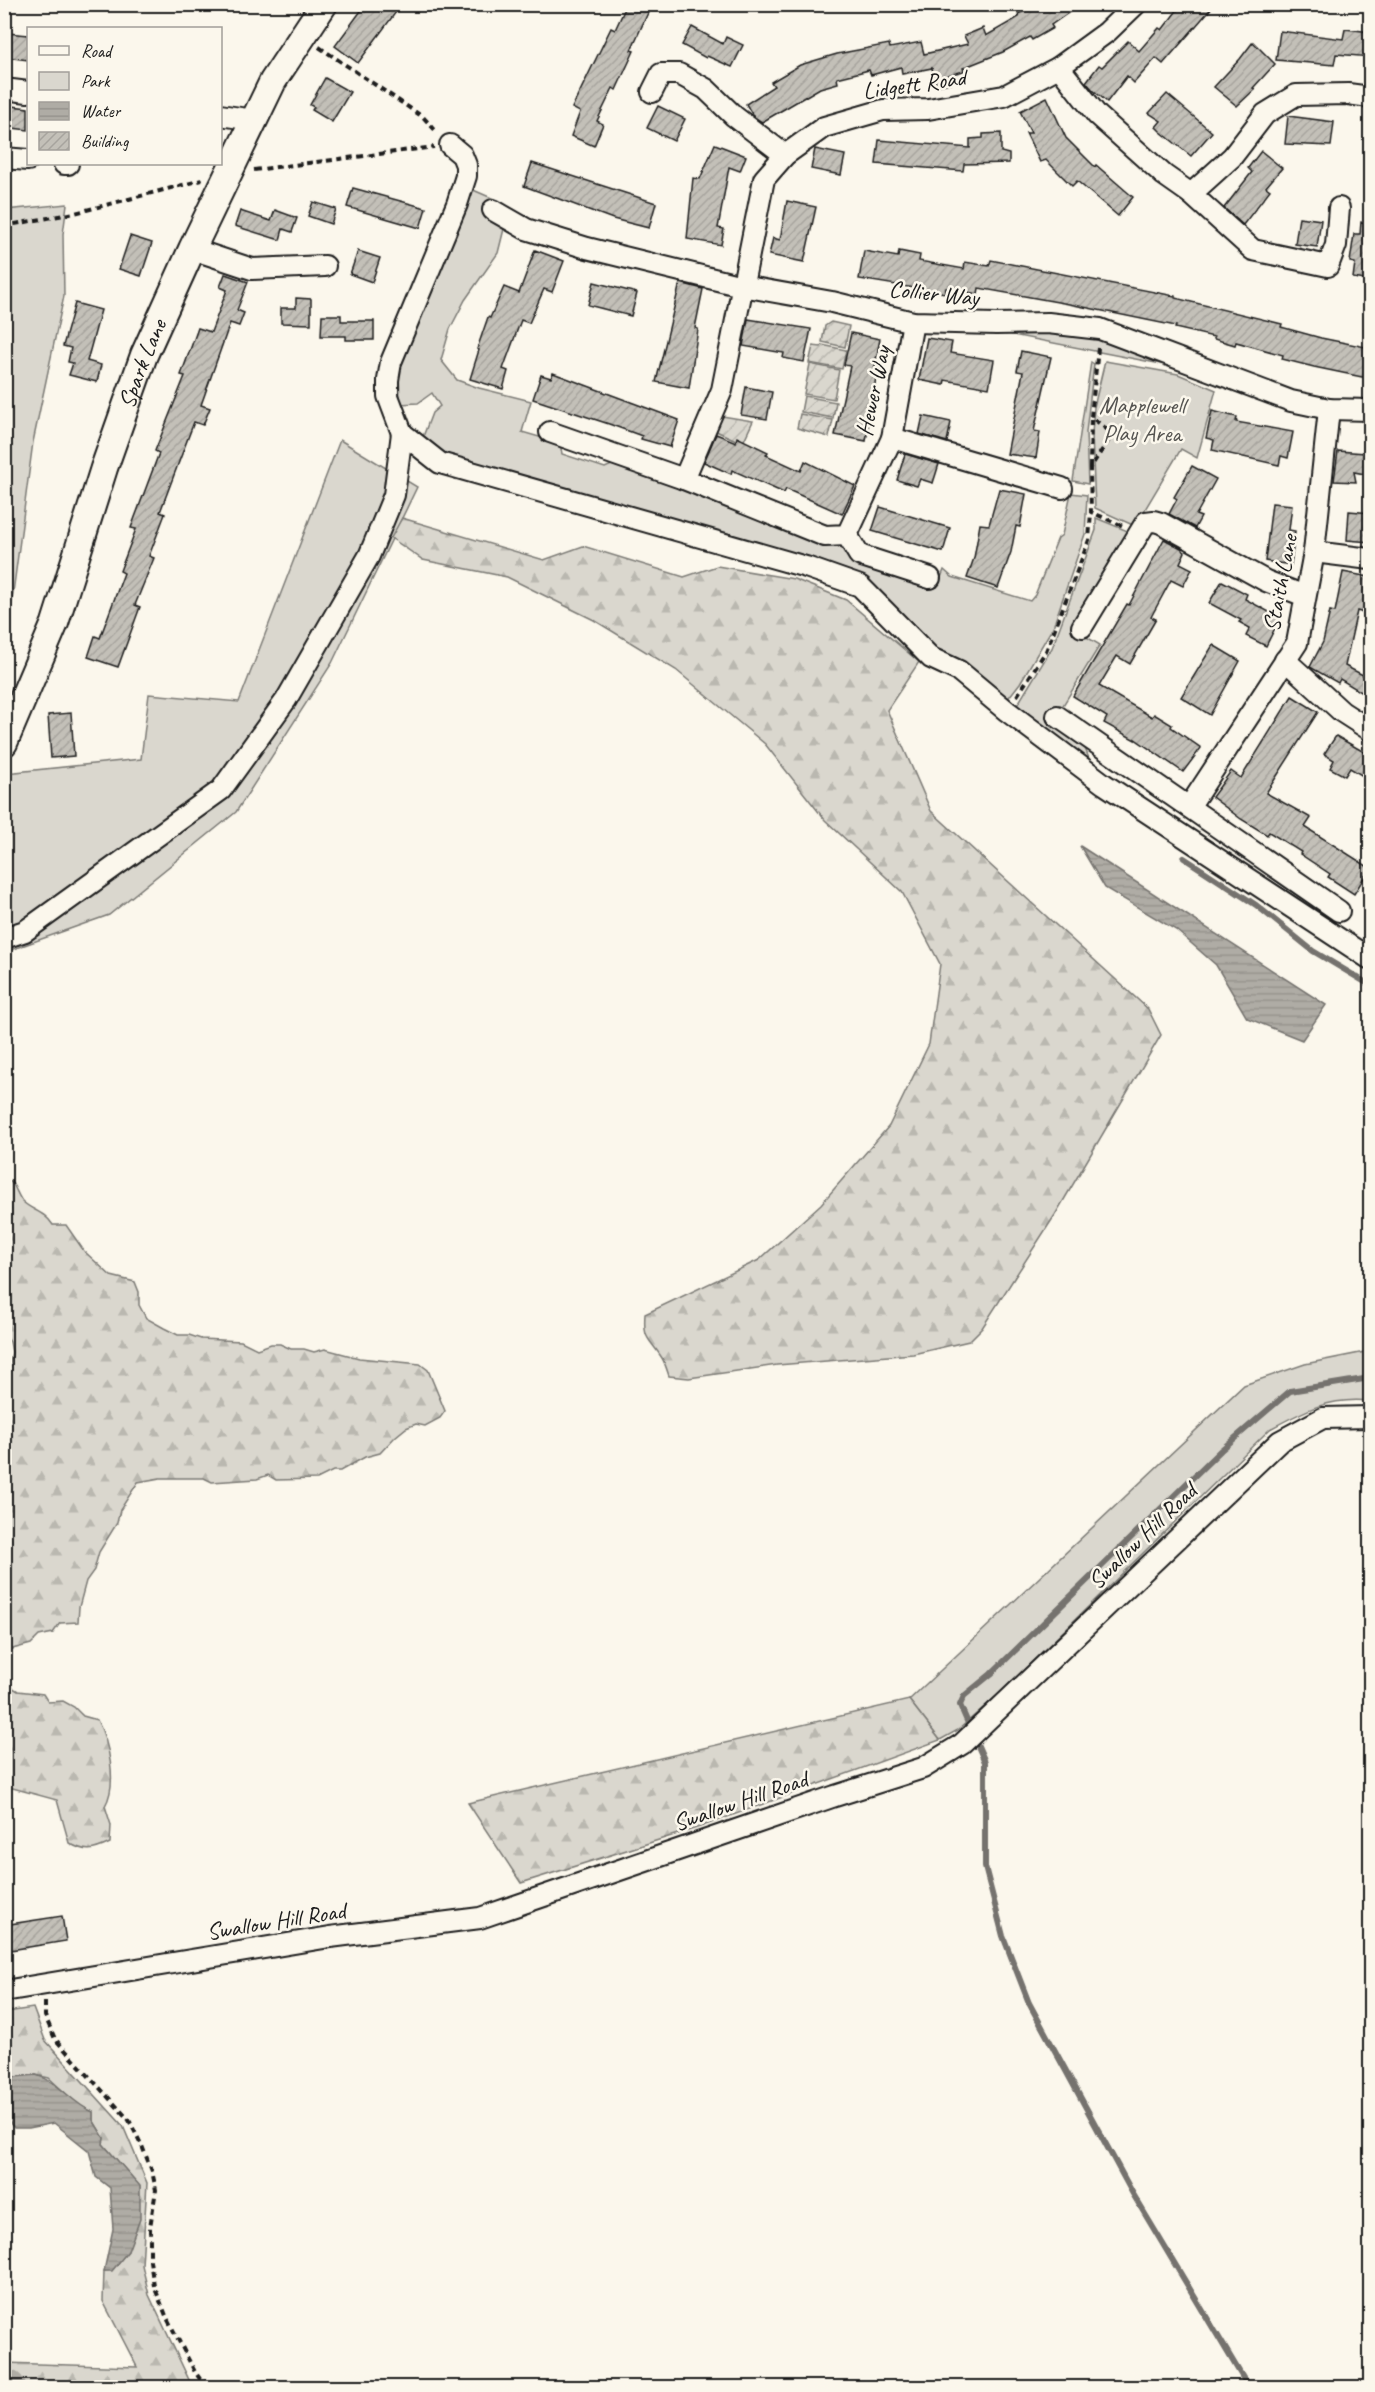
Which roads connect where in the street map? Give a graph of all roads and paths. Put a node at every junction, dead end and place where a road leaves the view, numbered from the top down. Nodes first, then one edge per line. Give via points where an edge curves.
1 (324, 4) edge
2 (1136, 4) edge
3 (303, 37) junction
4 (1059, 67) junction
5 (4, 89) edge
6 (27, 92) edge
7 (652, 92) dead end
8 (1371, 96) edge
9 (222, 115) edge
10 (254, 120) junction
11 (450, 146) junction
12 (785, 155) junction
13 (4, 158) edge
14 (27, 160) edge
15 (229, 173) junction
16 (1191, 194) junction
17 (1340, 208) dead end
18 (493, 210) dead end
19 (4, 226) edge
20 (192, 249) junction
21 (325, 266) dead end
22 (742, 286) junction
23 (913, 322) junction
24 (1100, 329) junction
25 (1329, 409) junction
26 (1371, 410) edge
27 (1091, 417) junction
28 (550, 432) dead end
29 (402, 433) junction
30 (892, 438) junction
31 (1090, 468) junction
32 (684, 479) junction
33 (1062, 488) dead end
34 (1091, 512) junction
35 (1138, 533) junction
36 (847, 535) junction
37 (1314, 552) junction
38 (1371, 559) edge
39 (930, 578) dead end
40 (1305, 596) junction
41 (1082, 627) dead end
42 (1285, 660) junction
43 (1007, 711) junction
44 (1057, 716) dead end
45 (1371, 730) edge
46 (4, 743) edge
47 (1189, 807) junction
48 (1339, 910) dead end
49 (4, 938) edge
50 (1371, 959) edge
51 (1371, 1417) edge
52 (31, 1987) junction
53 (4, 1991) edge
54 (221, 2388) edge

1 - 3 main road, Spark Lane
2 - 4 street, Lidgett Road via 1107,32
3 - 10 main road, Spark Lane via 273,81
3 - 11 path via 423,117
4 - 12 street, Lidgett Road via 1004,96 928,109 883,110 824,128
4 - 16 street via 1097,114 1164,175
5 - 6 street
7 - 12 street via 661,74 679,74 706,89
8 - 16 street via 1296,95 1264,114 1232,157
9 - 10 street
10 - 15 main road, Spark Lane
11 - 15 path
11 - 29 street via 462,155 466,176 388,380 388,396
12 - 22 street, Lidgett Road via 764,179
13 - 14 street
15 - 19 path via 75,213
15 - 20 main road, Spark Lane
16 - 17 street via 1253,250 1328,266 1336,245
18 - 22 street, Collier Way via 526,229 587,248
20 - 21 street via 252,269
20 - 46 main road, Spark Lane via 134,381 55,623
22 - 23 street, Collier Way
22 - 32 street via 722,390
23 - 24 street, Collier Way via 1048,323
23 - 30 street, Hewer Way
24 - 25 street, Collier Way via 1260,391
24 - 27 path
25 - 26 street, Collier Way
25 - 37 street, Staith Lane
27 - 31 path
27 - 31 path via 1113,434
28 - 32 street
29 - 43 street via 440,463 806,567 860,586 931,658 960,671
29 - 49 street via 394,495 369,555 286,700 221,790 25,932
30 - 33 street
30 - 36 street, Hewer Way
31 - 34 path
32 - 36 street via 825,536
34 - 35 path
34 - 43 path via 1089,540 1046,651
35 - 40 street via 1146,522 1154,520 1266,581
35 - 41 street
36 - 39 street via 859,555
37 - 38 street
37 - 40 street, Staith Lane
40 - 42 street, Staith Lane via 1297,643
42 - 45 street via 1342,712
42 - 47 street, Staith Lane
43 - 50 street via 1104,784
44 - 47 street
47 - 48 street
51 - 52 street, Swallow Hill Road via 1323,1418 1280,1441 962,1744 923,1768 480,1918 330,1937
52 - 53 street, Swallow Hill Road
52 - 54 path via 45,2002 45,2016 55,2038 129,2120 142,2146 156,2190 150,2227 154,2286 195,2372 200,2379

